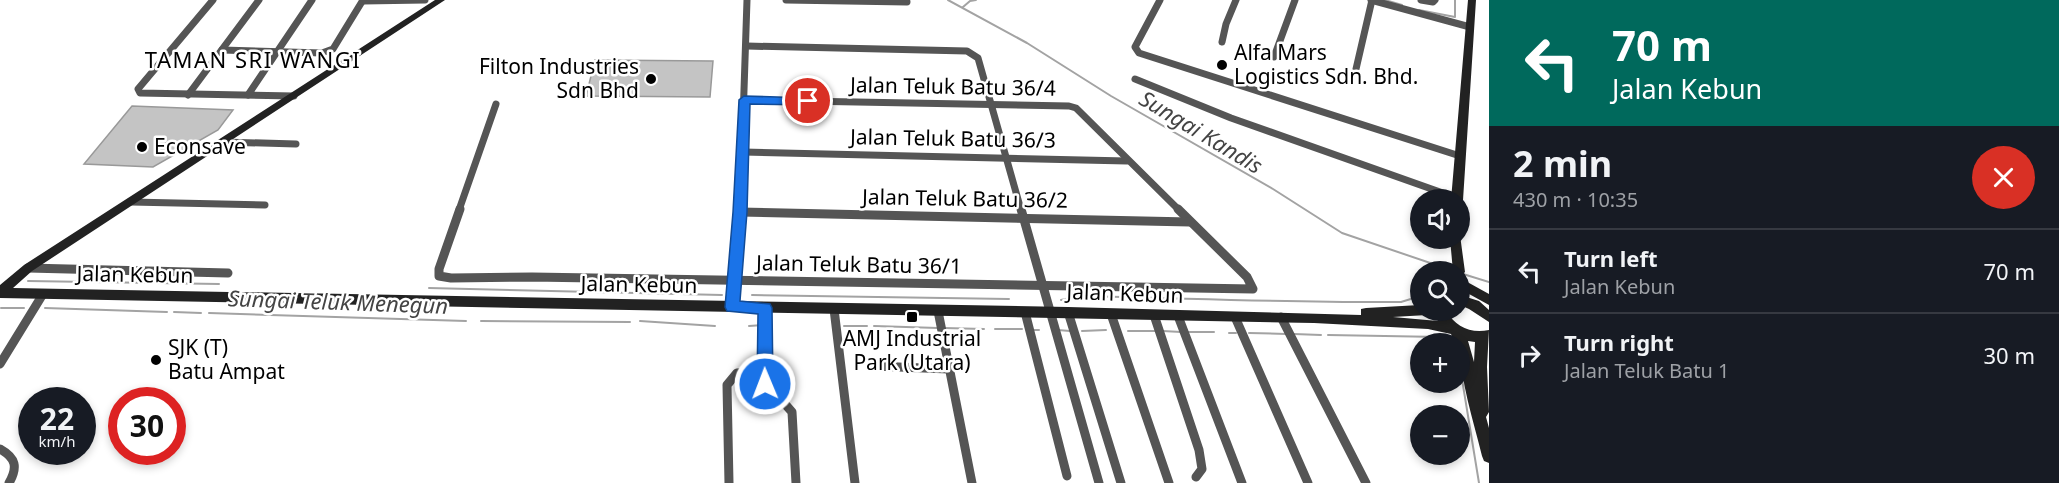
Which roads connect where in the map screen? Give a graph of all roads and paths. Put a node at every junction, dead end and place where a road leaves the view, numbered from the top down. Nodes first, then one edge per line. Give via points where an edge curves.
1 (213, 0) edge
2 (259, 0) edge
3 (312, 0) edge
4 (363, 0) edge
5 (425, 0) edge
6 (441, 0) edge
7 (747, 0) edge
8 (786, 0) edge
9 (1160, 0) edge
10 (1236, 0) edge
11 (1295, 0) edge
12 (1372, 0) edge
13 (1421, 0) edge
14 (1472, 0) edge
15 (1434, 1) edge
16 (907, 2) dead end
17 (1470, 27) junction
18 (1222, 42) dead end
19 (747, 46) junction
20 (222, 50) junction
21 (277, 52) junction
22 (1274, 57) dead end
23 (978, 58) joint
24 (1356, 69) dead end
25 (1135, 79) dead end
26 (188, 95) junction
27 (248, 95) junction
28 (294, 96) junction
29 (744, 100) junction
30 (496, 104) dead end
31 (991, 105) junction
32 (1085, 116) joint
33 (223, 142) junction
34 (296, 144) dead end
35 (743, 152) junction
36 (1460, 156) junction
37 (1006, 159) junction
38 (1127, 161) junction
39 (1429, 189) edge
40 (1458, 189) edge
41 (130, 202) junction
42 (265, 205) dead end
43 (740, 212) junction
44 (1023, 219) junction
45 (1190, 222) junction
46 (28, 268) junction
47 (228, 273) dead end
48 (735, 281) junction
49 (1041, 285) junction
50 (0, 293) edge
51 (1470, 293) edge
52 (43, 294) junction
53 (1470, 303) edge
54 (733, 307) junction
55 (765, 308) junction
56 (834, 309) junction
57 (1487, 309) edge
58 (938, 311) junction
59 (1410, 311) edge
60 (1025, 312) junction
61 (1049, 312) junction
62 (1068, 312) junction
63 (1111, 314) junction
64 (1154, 315) junction
65 (1178, 316) junction
66 (1234, 316) junction
67 (1281, 317) junction
68 (1314, 318) junction
69 (1444, 321) edge
70 (1455, 330) junction
71 (1486, 336) edge
72 (0, 364) edge
73 (873, 366) dead end
74 (949, 369) junction
75 (764, 371) junction
76 (1482, 425) junction
77 (0, 449) edge
78 (1489, 456) edge
79 (1067, 476) dead end
80 (1196, 477) dead end
81 (9, 483) edge
82 (729, 483) edge
83 (796, 483) edge
84 (855, 483) edge
85 (972, 483) edge
86 (1099, 483) edge
87 (1121, 483) edge
88 (1169, 483) edge
89 (1242, 483) edge
90 (1308, 483) edge
91 (1366, 483) edge

1 - 26 street via 138,89 140,93
2 - 20 street
3 - 21 street
4 - 5 street
4 - 21 street via 333,49 322,53
6 - 28 main road
7 - 19 street
8 - 16 street
9 - 36 street via 1135,47 1138,53
10 - 18 street
11 - 22 street
12 - 17 street
12 - 24 street
13 - 15 street
14 - 17 main road
17 - 36 main road
19 - 23 street via 967,51
19 - 29 street
20 - 21 street
20 - 26 street
21 - 27 street
23 - 31 street
25 - 39 street
26 - 27 street
27 - 28 street
28 - 33 main road
29 - 31 street, Jalan Teluk Batu 36/4
29 - 35 street
30 - 48 street, Jalan Teluk Batu 36/1 via 439,276
31 - 32 street, Jalan Teluk Batu 36/4 via 1069,106
31 - 37 street
32 - 38 street
33 - 34 street
33 - 41 main road
35 - 37 street, Jalan Teluk Batu 36/3
35 - 43 street
36 - 40 main road
37 - 38 street, Jalan Teluk Batu 36/3
37 - 44 street
38 - 45 street
41 - 42 street
41 - 46 main road
43 - 44 street, Jalan Teluk Batu 36/2
43 - 48 street
44 - 45 street, Jalan Teluk Batu 36/2
44 - 49 street
45 - 49 street, Jalan Teluk Batu 36/1 via 1247,277 1253,289
46 - 47 street
46 - 50 main road
48 - 49 street, Jalan Teluk Batu 36/1
48 - 54 street
49 - 61 street
50 - 52 main road, Jalan Kebun
51 - 57 main road
52 - 54 main road, Jalan Kebun
52 - 72 street
53 - 57 main road
54 - 55 main road, Jalan Kebun
55 - 56 main road, Jalan Kebun
55 - 75 street
56 - 58 main road, Jalan Kebun
56 - 84 street
58 - 60 main road, Jalan Kebun
58 - 74 street
59 - 68 main road, Jalan Kebun
60 - 61 main road, Jalan Kebun
60 - 79 street
61 - 62 main road, Jalan Kebun
61 - 86 street
62 - 63 main road, Jalan Kebun
62 - 87 street
63 - 64 main road, Jalan Kebun
63 - 88 street
64 - 65 main road, Jalan Kebun
64 - 80 street via 1199,450 1202,469
65 - 66 main road, Jalan Kebun
65 - 89 street
66 - 67 main road, Jalan Kebun
66 - 90 street
67 - 68 main road, Jalan Kebun
67 - 91 street
68 - 70 main road, Jalan Kebun via 1428,324
69 - 70 main road
70 - 71 main road, Jalan Kebun via 1470,336
70 - 76 main road via 1464,348
71 - 76 main road via 1480,367
73 - 74 street
74 - 85 street
75 - 82 street via 736,372 727,385
75 - 83 street via 766,398 786,404 792,412
76 - 78 main road
77 - 81 street via 10,454 16,465

